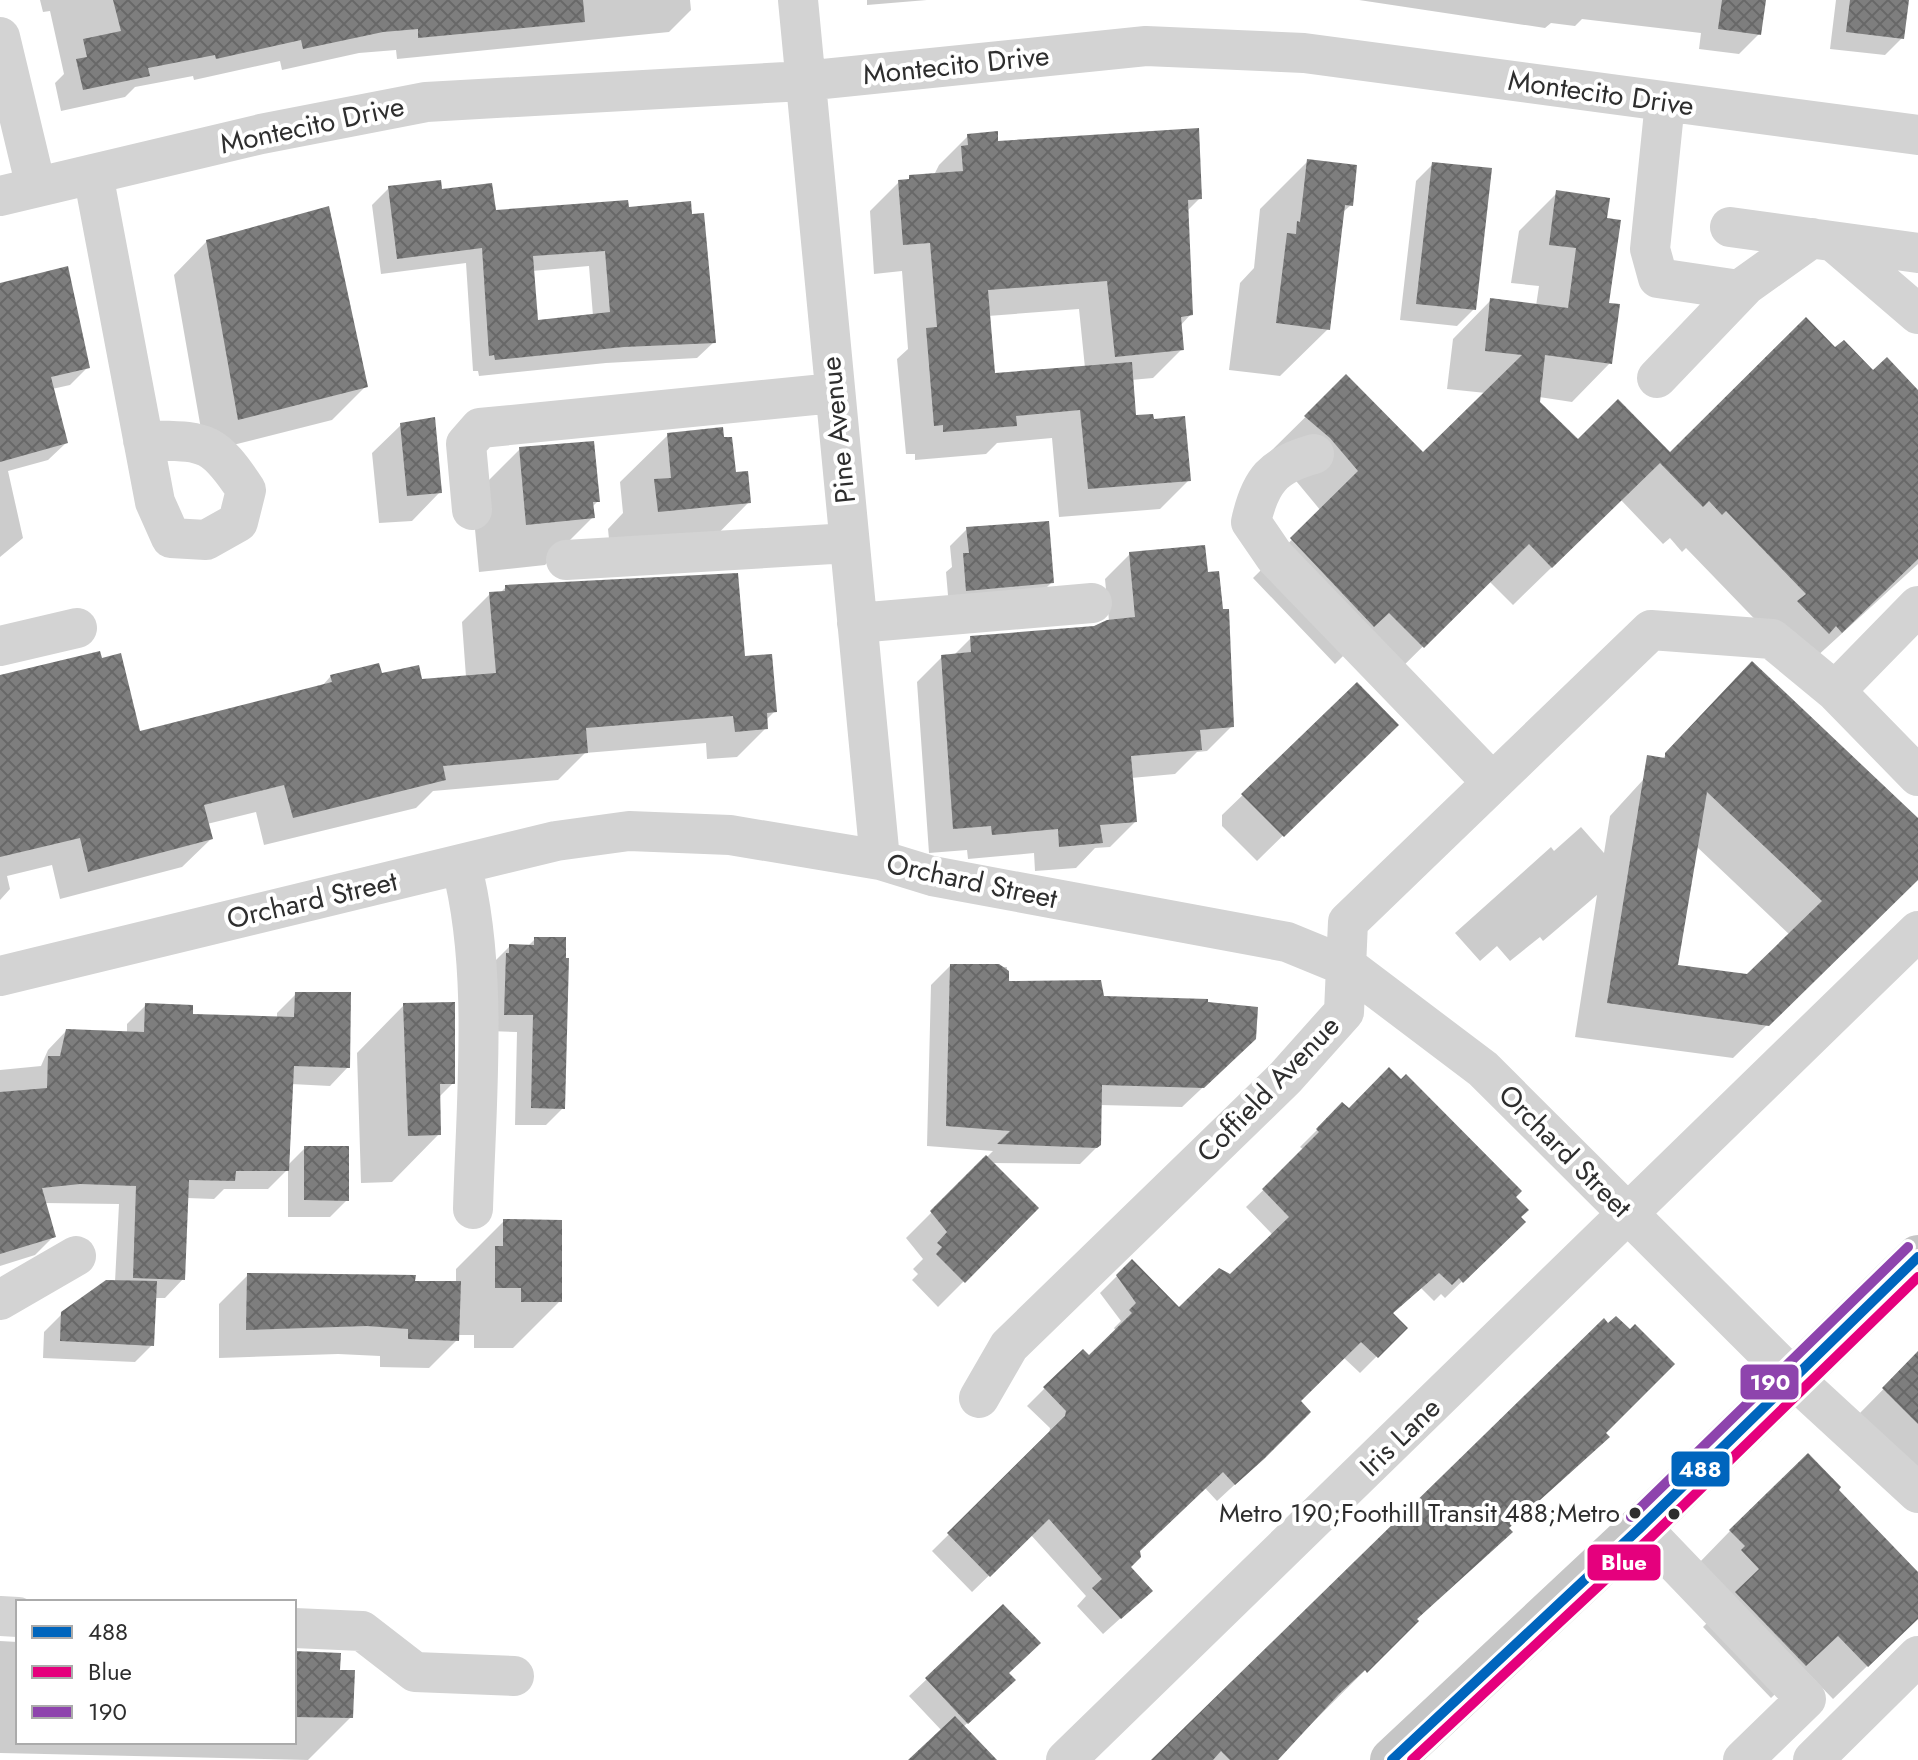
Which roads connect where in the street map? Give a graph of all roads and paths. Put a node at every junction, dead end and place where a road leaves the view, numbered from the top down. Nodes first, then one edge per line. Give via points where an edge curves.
1 (798, 0) edge
2 (0, 37) edge
3 (804, 81) junction
4 (1665, 102) junction
5 (1918, 135) edge
6 (93, 174) junction
7 (18, 191) edge
8 (1730, 227) dead end
9 (1823, 240) junction
10 (1918, 253) edge
11 (1746, 285) junction
12 (1918, 314) edge
13 (1657, 378) dead end
14 (834, 393) junction
15 (143, 440) dead end
16 (1314, 454) dead end
17 (472, 510) dead end
18 (849, 543) junction
19 (566, 560) dead end
20 (1092, 603) dead end
21 (1918, 606) edge
22 (857, 623) junction
23 (77, 628) dead end
24 (0, 646) edge
25 (1835, 691) junction
26 (1918, 776) edge
27 (1492, 782) junction
28 (880, 860) junction
29 (461, 864) junction
30 (1918, 931) edge
31 (1348, 967) junction
32 (0, 976) edge
33 (473, 1209) dead end
34 (1630, 1214) junction
35 (76, 1256) dead end
36 (1918, 1257) edge
37 (0, 1300) edge
38 (1793, 1378) junction
39 (979, 1398) dead end
40 (1918, 1493) edge
41 (1641, 1527) junction
42 (296, 1628) edge
43 (1918, 1656) edge
44 (514, 1676) dead end
45 (1399, 1758) edge
46 (1066, 1760) edge
47 (1743, 1760) edge
48 (1813, 1760) edge

1 - 3 street, Pine Avenue
2 - 7 street
3 - 4 street, Montecito Drive via 1146,46 1304,53
3 - 6 street, Montecito Drive via 426,102
3 - 14 street, Pine Avenue
4 - 5 street, Montecito Drive
4 - 11 street via 1650,249 1658,278 1739,290
6 - 7 street, Montecito Drive
6 - 15 street
8 - 9 street
9 - 10 street
9 - 11 street
9 - 12 street
11 - 13 street
14 - 17 street via 480,428 466,444
14 - 18 street, Pine Avenue
16 - 27 street via 1285,462 1258,492 1251,522 1275,557
18 - 19 street
18 - 22 street, Pine Avenue
20 - 22 street
21 - 25 street
22 - 28 street, Pine Avenue
23 - 24 street
25 - 26 street
25 - 27 street, Coffield Avenue via 1772,639 1651,630
27 - 31 street, Coffield Avenue via 1348,922
28 - 29 street, Orchard Street via 730,835 629,831 556,841
28 - 31 street, Orchard Street via 932,876 1287,942
29 - 32 street, Orchard Street
29 - 33 street via 474,911
30 - 34 street, Iris Lane
31 - 34 street, Orchard Street via 1483,1069
31 - 39 street, Coffield Avenue via 1344,1012 1285,1078 1009,1346
34 - 38 street, Orchard Street
34 - 46 street, Iris Lane
35 - 37 street
36 - 38 main road
38 - 40 street, Orchard Street
38 - 41 main road
41 - 45 main road
41 - 47 street via 1806,1699
42 - 44 street via 362,1631 415,1672
43 - 48 street

